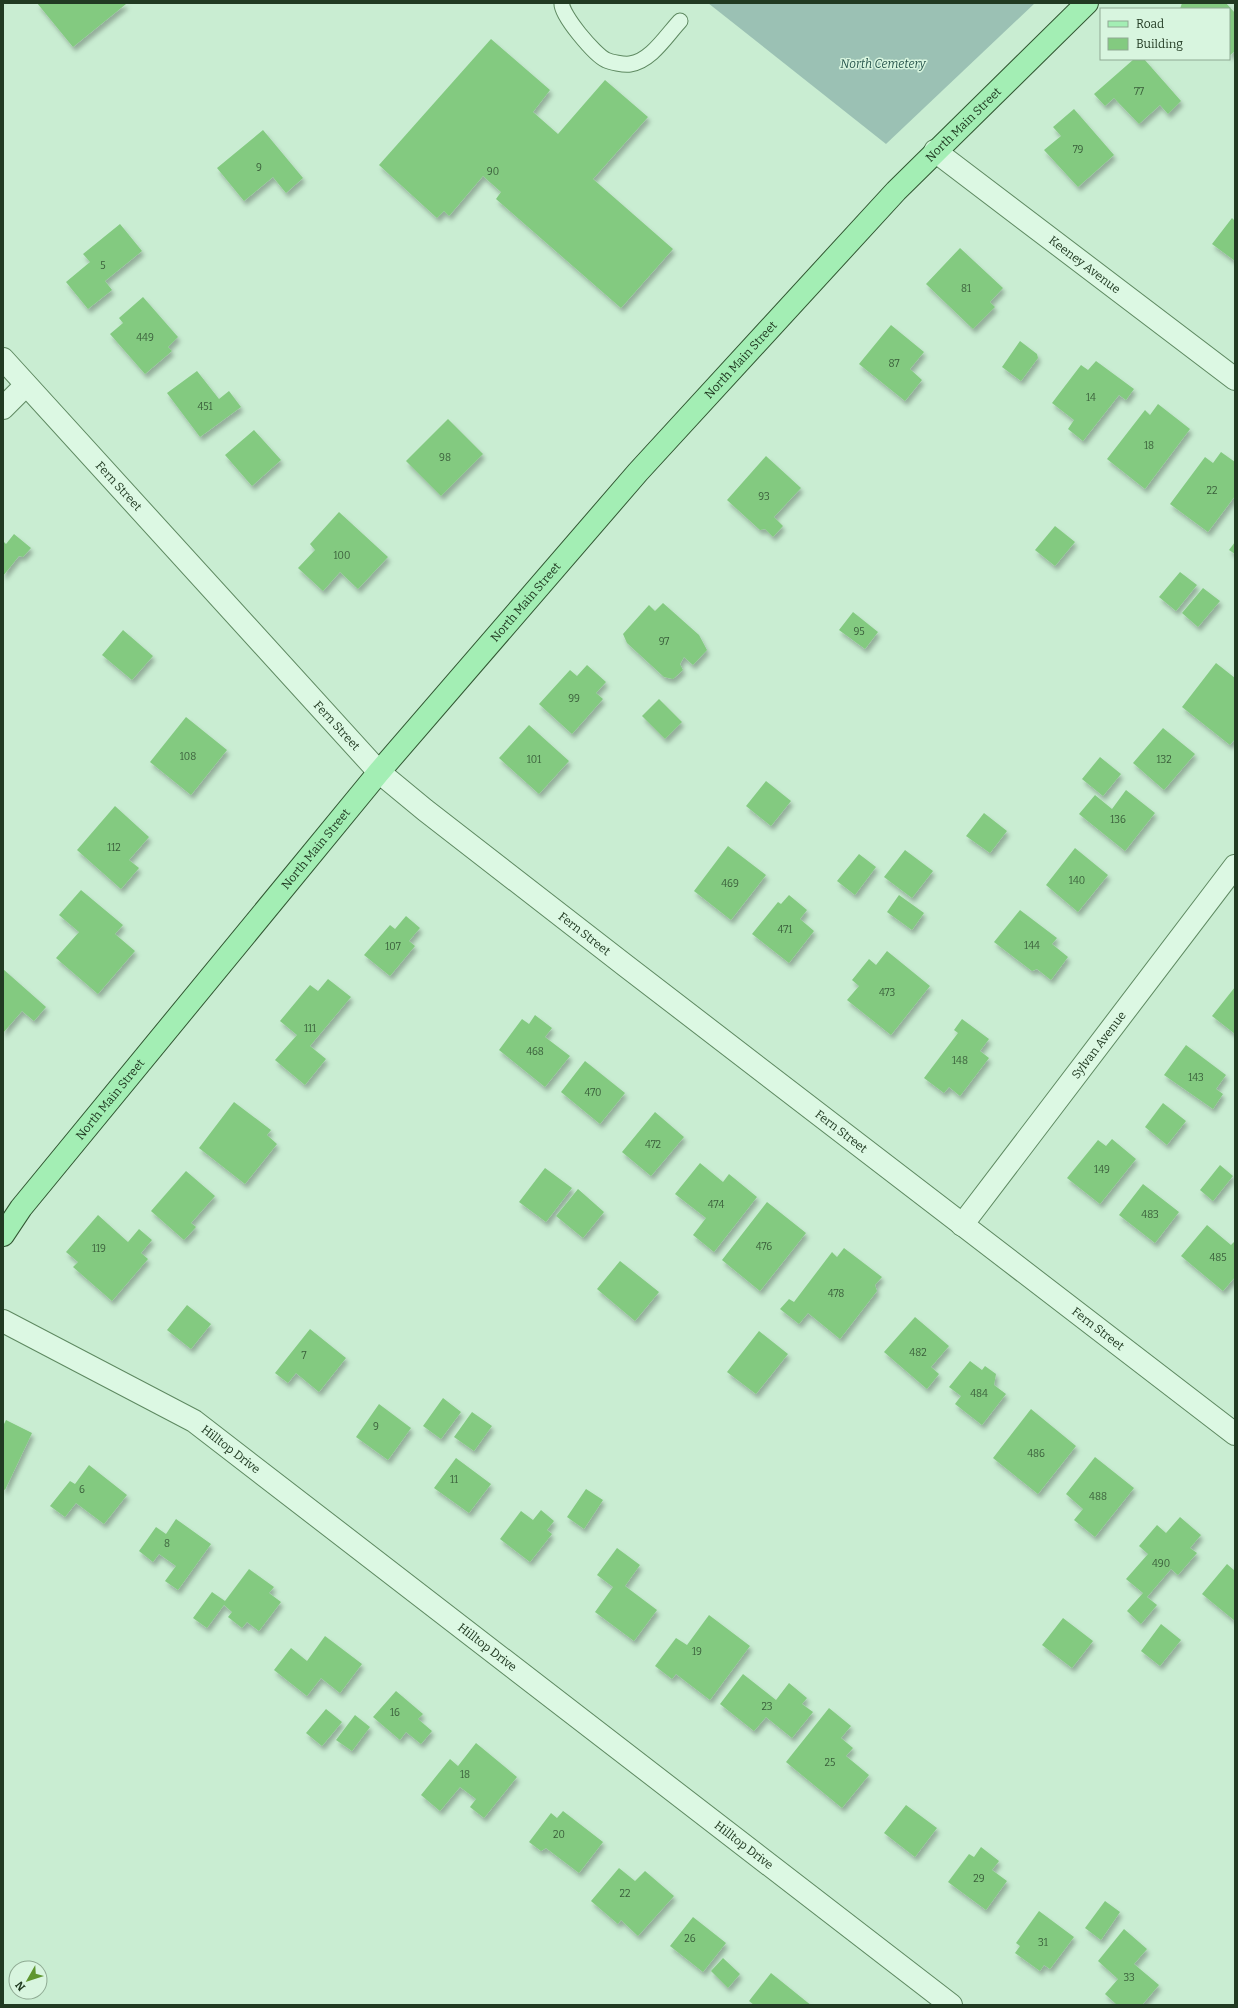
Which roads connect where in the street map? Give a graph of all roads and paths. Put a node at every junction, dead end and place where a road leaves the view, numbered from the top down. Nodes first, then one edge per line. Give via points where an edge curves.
1 (562, 3) edge
2 (1087, 3) edge
3 (680, 21) dead end
4 (935, 151) junction
5 (3, 359) edge
6 (1235, 379) edge
7 (26, 385) junction
8 (3, 408) edge
9 (379, 772) junction
10 (1235, 866) edge
11 (962, 1225) junction
12 (3, 1234) edge
13 (3, 1321) edge
14 (1235, 1434) edge
15 (951, 2005) edge

1 - 3 lane via 561,8 576,31 605,60 629,64 647,57
2 - 4 main road, North Main Street
4 - 6 street, Keeney Avenue
4 - 9 main road, North Main Street via 638,472
5 - 7 street, Fern Street
7 - 8 street
7 - 9 street, Fern Street
9 - 11 street, Fern Street
9 - 12 main road, North Main Street via 21,1208
10 - 11 street, Sylvan Avenue
11 - 14 street, Fern Street
13 - 15 street, Hilltop Drive via 194,1421

